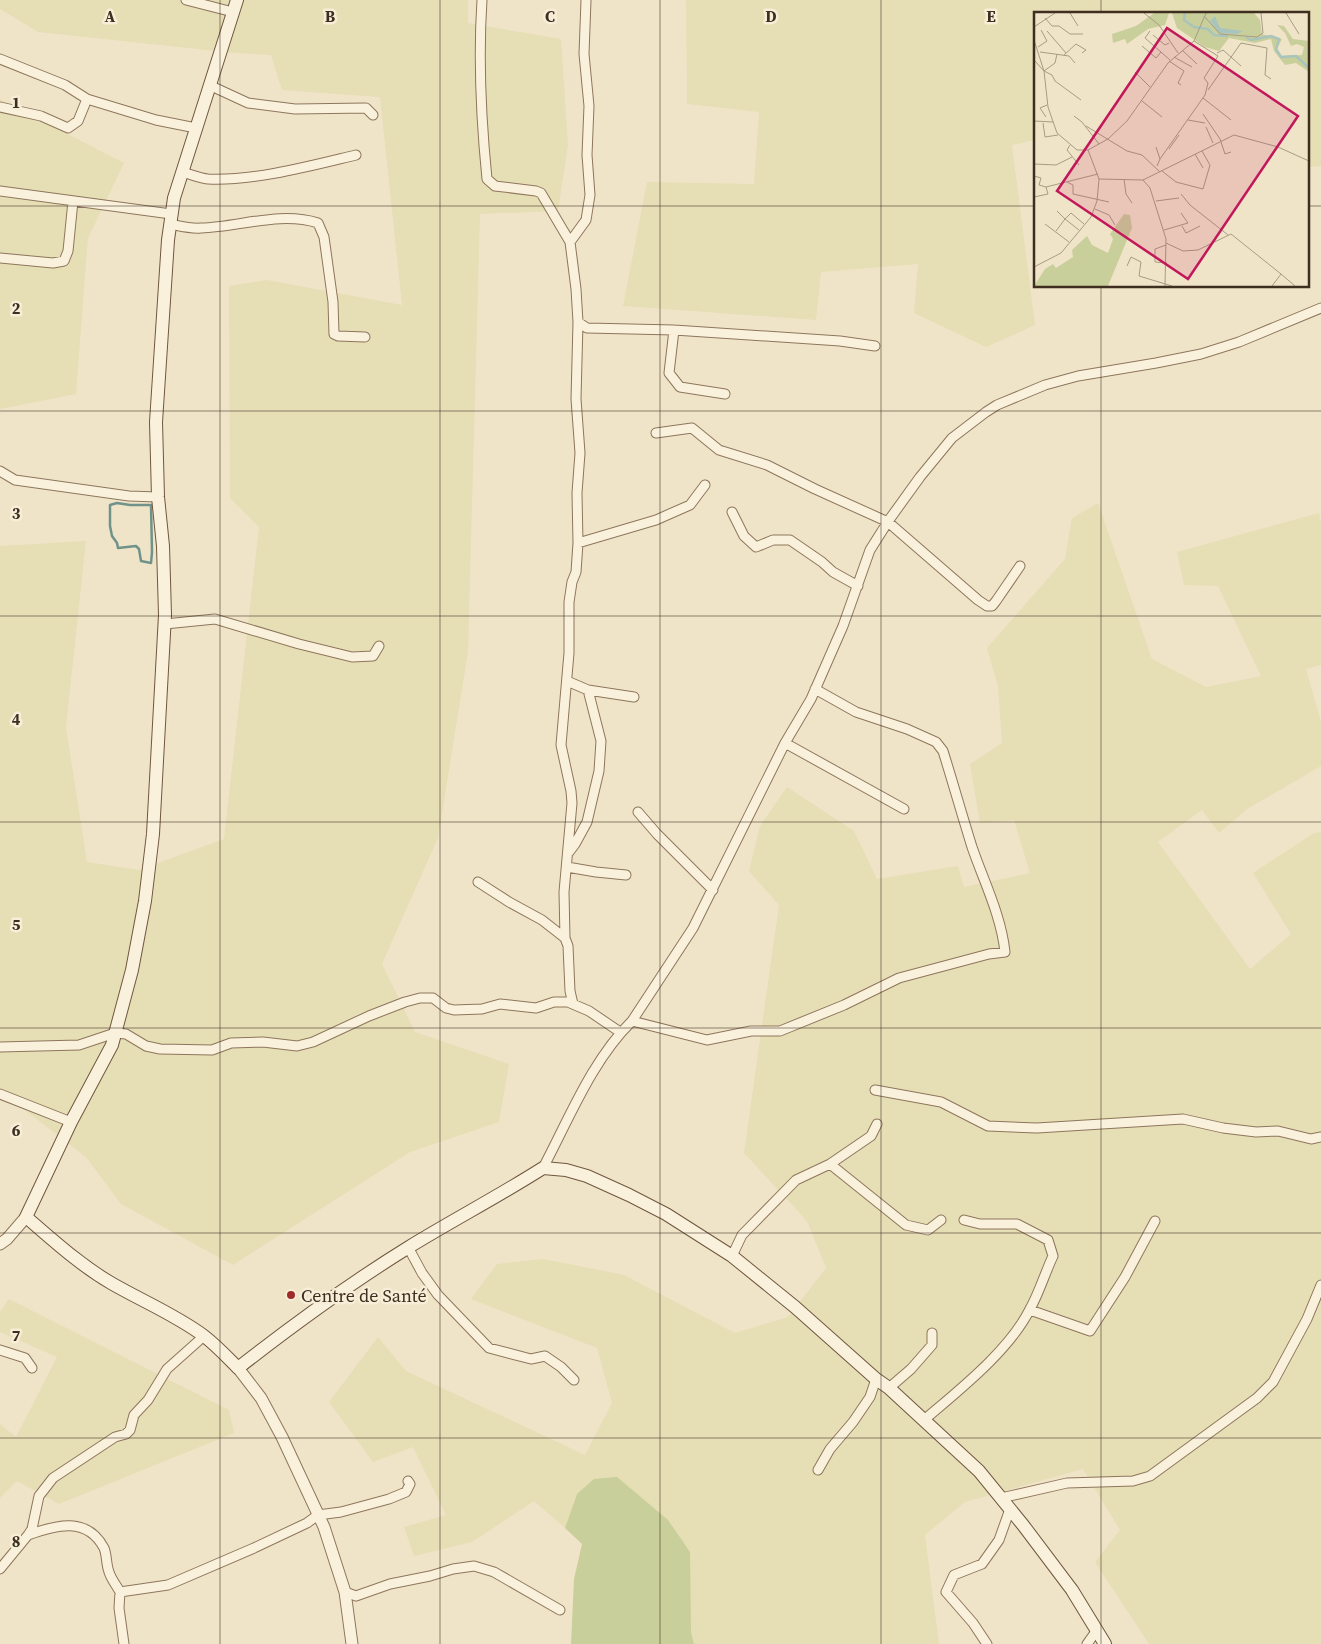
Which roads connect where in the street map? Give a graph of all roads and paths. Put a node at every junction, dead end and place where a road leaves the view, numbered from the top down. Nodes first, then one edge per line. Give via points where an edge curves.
1 (186, 0) edge
2 (482, 0) edge
3 (586, 0) edge
4 (235, 6) edge
5 (0, 59) edge
6 (209, 85) junction
7 (87, 99) junction
8 (0, 107) edge
9 (374, 115) dead end
10 (196, 128) junction
11 (356, 155) dead end
12 (182, 172) junction
13 (0, 191) edge
14 (73, 200) junction
15 (171, 219) junction
16 (570, 242) junction
17 (0, 258) edge
18 (1321, 308) edge
19 (578, 322) junction
20 (674, 330) junction
21 (365, 337) dead end
22 (875, 346) dead end
23 (725, 394) dead end
24 (656, 433) dead end
25 (0, 470) edge
26 (705, 485) dead end
27 (158, 497) junction
28 (732, 512) dead end
29 (888, 522) junction
30 (578, 543) junction
31 (1020, 566) dead end
32 (858, 586) junction
33 (165, 624) junction
34 (379, 646) dead end
35 (567, 681) junction
36 (815, 689) junction
37 (588, 690) junction
38 (634, 697) dead end
39 (785, 743) junction
40 (904, 809) dead end
41 (638, 812) dead end
42 (569, 852) junction
43 (567, 867) junction
44 (626, 875) dead end
45 (478, 882) dead end
46 (713, 890) junction
47 (565, 938) junction
48 (573, 1004) junction
49 (632, 1021) junction
50 (620, 1032) junction
51 (115, 1033) junction
52 (0, 1047) edge
53 (875, 1090) dead end
54 (0, 1094) edge
55 (71, 1122) junction
56 (877, 1124) dead end
57 (1321, 1137) edge
58 (830, 1164) junction
59 (543, 1168) junction
60 (26, 1217) junction
61 (941, 1220) dead end
62 (964, 1220) dead end
63 (1155, 1221) dead end
64 (0, 1244) edge
65 (408, 1248) junction
66 (732, 1256) junction
67 (1321, 1284) edge
68 (1030, 1310) junction
69 (932, 1333) dead end
70 (204, 1336) junction
71 (0, 1350) edge
72 (32, 1368) dead end
73 (238, 1368) junction
74 (876, 1379) junction
75 (574, 1380) dead end
76 (889, 1388) junction
77 (924, 1420) junction
78 (818, 1470) dead end
79 (408, 1481) dead end
80 (1001, 1498) junction
81 (1010, 1509) junction
82 (318, 1515) junction
83 (28, 1535) junction
84 (0, 1568) edge
85 (120, 1592) junction
86 (345, 1592) junction
87 (560, 1610) dead end
88 (1097, 1630) junction
89 (124, 1644) edge
90 (352, 1644) edge
91 (987, 1644) edge
92 (1087, 1644) edge
93 (1105, 1644) edge

1 - 4 street
2 - 16 street via 482,127 487,179 495,186 541,194
3 - 16 street via 584,54 589,106 587,155 590,195 586,220
4 - 6 main road
5 - 7 street via 65,85
6 - 9 street via 248,103 295,109 366,108
6 - 10 main road
7 - 8 street via 78,121 68,128 40,116
7 - 10 street via 156,120
10 - 12 main road
11 - 12 street via 253,176 206,179
12 - 15 main road
13 - 14 street
14 - 15 street
14 - 17 street via 68,251 64,260 53,263
15 - 21 street via 200,228 282,219 318,222 324,238 334,334
15 - 27 main road via 156,422
16 - 19 street
18 - 29 street via 1201,354 1078,376 1045,385 997,405 952,438
19 - 20 street via 587,328
19 - 30 street
20 - 22 street
20 - 23 street via 669,373 680,387
24 - 29 street via 692,428 719,450 767,465
25 - 27 street via 16,480
26 - 30 street via 690,505 656,520
27 - 33 main road
28 - 32 street via 744,536 756,547 773,540 790,540
29 - 31 street via 987,606 992,606
29 - 32 street via 870,550
30 - 35 street via 569,602
32 - 36 street
33 - 34 street via 215,619 352,657 373,656
33 - 51 main road via 152,844 132,970
35 - 37 street
35 - 42 street via 561,745 571,797
36 - 39 street
36 - 49 street via 856,712 936,742 943,751 1003,932 1005,952 899,978 844,1006 780,1031 751,1031 707,1040
37 - 38 street
37 - 42 street via 601,741 599,771 587,822
39 - 40 street
39 - 46 street
41 - 46 street
42 - 43 street
43 - 44 street
43 - 47 street
45 - 47 street via 542,920
46 - 49 street via 693,928
47 - 48 street
48 - 50 street
48 - 51 street via 554,1002 536,1008 500,1004 482,1009 454,1010 433,998 420,998 297,1046 263,1042 231,1043 212,1050 160,1049 146,1046 126,1034
49 - 50 street
50 - 59 street via 578,1099
51 - 52 street via 79,1045
51 - 55 main road via 105,1060
53 - 57 street via 941,1102 988,1126 1037,1128 1183,1119 1223,1128 1278,1131 1311,1139
54 - 55 street
55 - 60 main road
56 - 58 street via 871,1136
58 - 61 street via 906,1225 928,1230
58 - 66 street via 796,1180 742,1235
59 - 65 main road
59 - 66 main road via 587,1176 629,1195 666,1214
60 - 64 street
60 - 70 main road via 91,1270
62 - 68 street via 980,1224 1017,1224 1048,1240 1053,1256
63 - 68 street via 1126,1277 1090,1331
65 - 73 main road via 295,1323
65 - 75 street via 438,1295 489,1348 532,1359 545,1356
66 - 74 main road
67 - 80 street via 1307,1319 1273,1382 1257,1398 1150,1476 1133,1481 1066,1484
68 - 77 street via 1003,1347
69 - 76 street via 932,1345
70 - 73 main road
70 - 83 street via 167,1369 148,1400 134,1414 126,1434 116,1437 53,1478 39,1496
71 - 72 street via 25,1358
73 - 82 street via 261,1398 278,1429
74 - 76 main road
74 - 78 street via 870,1397
76 - 77 main road
77 - 80 main road via 979,1472
79 - 82 street via 410,1484 406,1492 389,1499
80 - 81 main road
81 - 88 main road via 1072,1590
81 - 91 street via 999,1540 982,1564 954,1575 946,1592 973,1622
82 - 85 street via 254,1548 168,1585
82 - 86 street via 336,1558
83 - 84 street
83 - 85 street via 47,1528 84,1527 105,1549 109,1571
85 - 89 street
86 - 87 street via 356,1596 390,1584 474,1566 494,1572
86 - 90 street
88 - 92 street
88 - 93 main road

